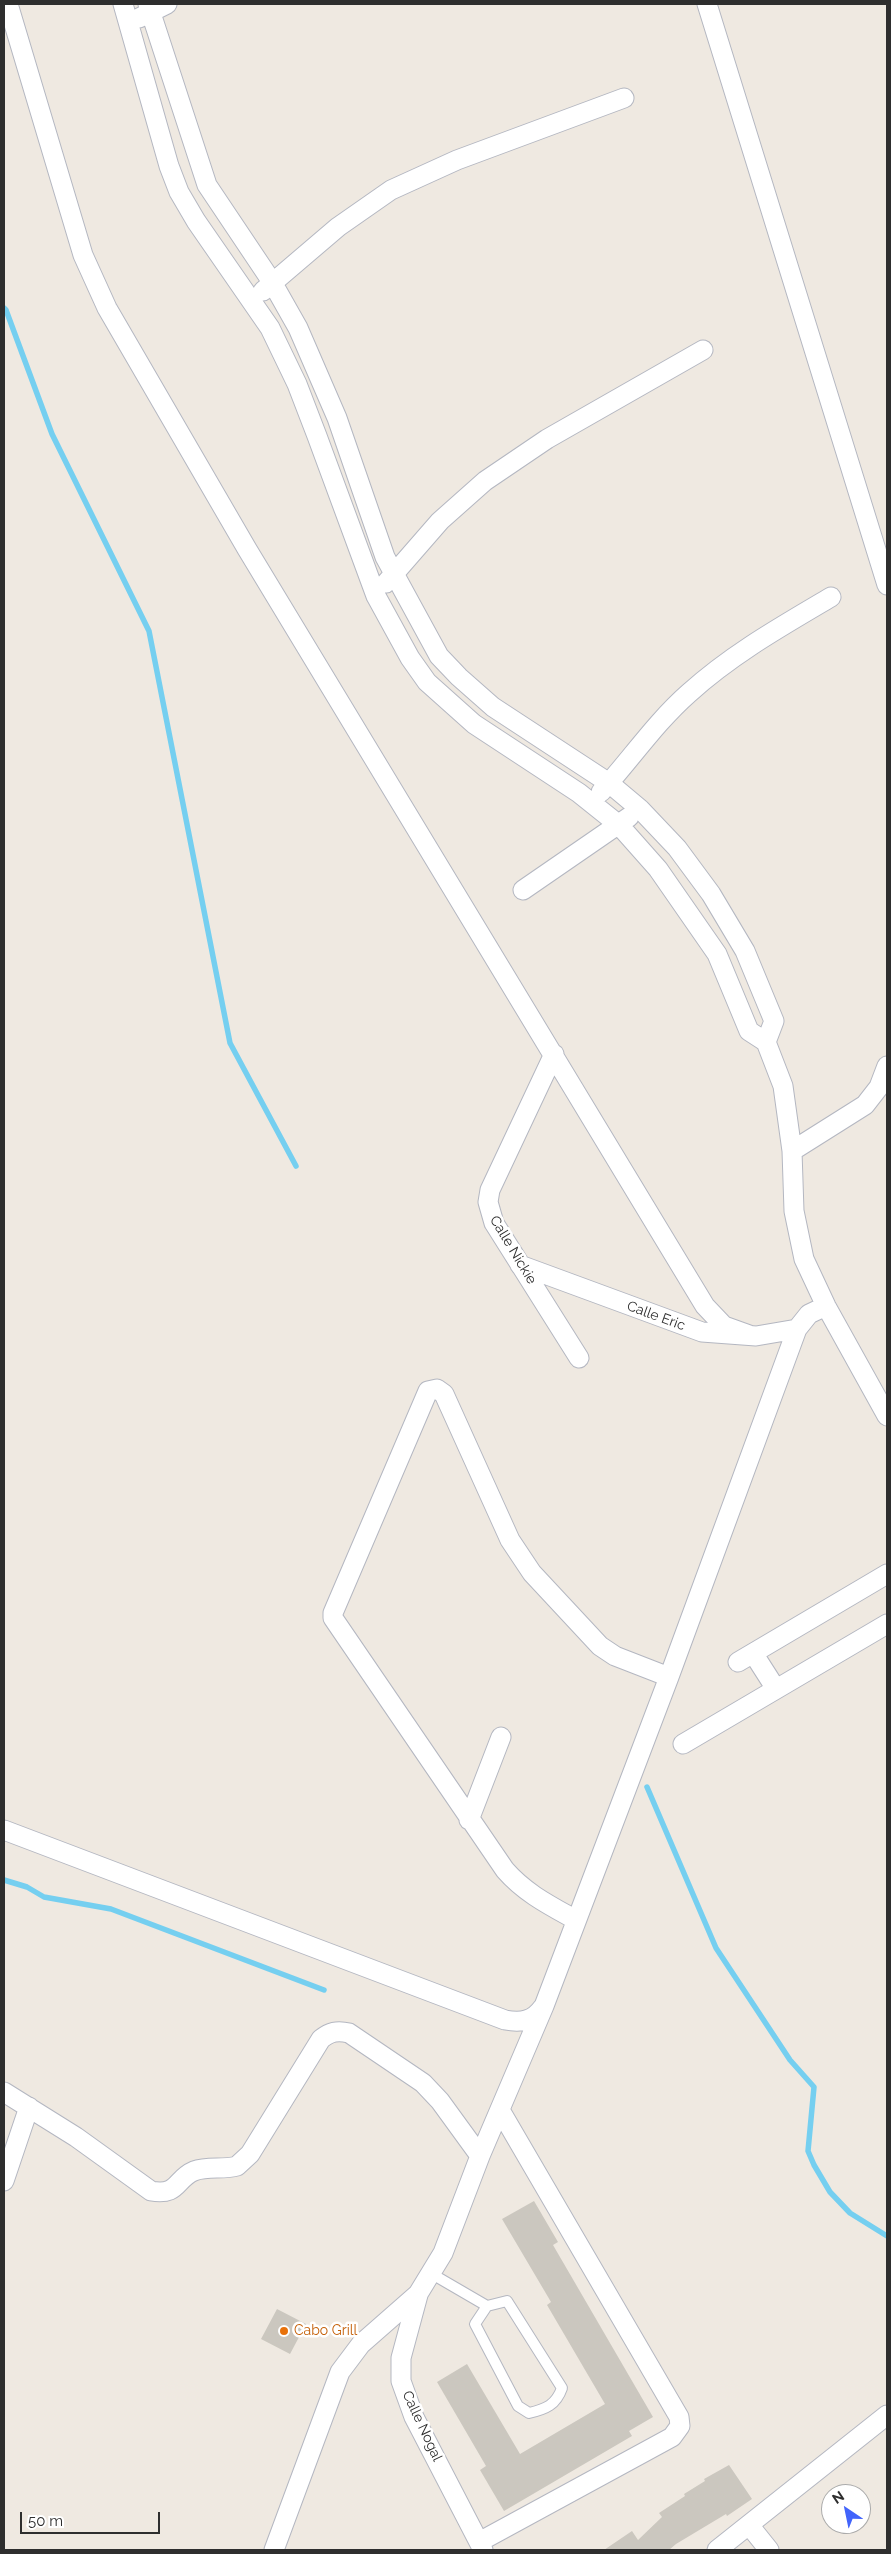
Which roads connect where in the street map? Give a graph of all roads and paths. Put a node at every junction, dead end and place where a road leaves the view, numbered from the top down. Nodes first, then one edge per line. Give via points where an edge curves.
1 (8, 4) edge
2 (123, 4) edge
3 (707, 4) edge
4 (155, 7) edge
5 (129, 22) junction
6 (624, 98) dead end
7 (272, 282) junction
8 (252, 299) junction
9 (702, 350) dead end
10 (393, 575) junction
11 (887, 585) edge
12 (376, 596) junction
13 (831, 597) dead end
14 (609, 783) junction
15 (592, 802) junction
16 (640, 809) junction
17 (619, 824) junction
18 (523, 890) dead end
19 (766, 1042) junction
20 (554, 1054) junction
21 (887, 1066) edge
22 (792, 1151) junction
23 (520, 1266) junction
24 (826, 1306) junction
25 (797, 1329) junction
26 (749, 1335) junction
27 (579, 1358) dead end
28 (887, 1416) edge
29 (887, 1574) edge
30 (887, 1624) edge
31 (670, 1677) junction
32 (776, 1689) junction
33 (501, 1737) dead end
34 (683, 1744) dead end
35 (470, 1820) junction
36 (4, 1830) edge
37 (576, 1920) junction
38 (544, 2006) junction
39 (4, 2092) edge
40 (29, 2107) junction
41 (500, 2110) junction
42 (480, 2156) junction
43 (4, 2181) edge
44 (432, 2274) junction
45 (418, 2294) junction
46 (486, 2306) junction
47 (887, 2415) edge
48 (749, 2525) junction
49 (481, 2546) edge
50 (274, 2550) edge
51 (717, 2550) edge
52 (769, 2550) edge

1 - 20 street via 84,255 107,308 247,549
2 - 5 street
3 - 11 street
4 - 5 street
4 - 7 street via 207,185
5 - 8 street via 180,192 196,221
6 - 7 street via 456,160 391,190 338,227
7 - 8 street
7 - 10 street via 319,373
8 - 12 street via 297,384
9 - 10 street via 546,439 485,481 440,521
10 - 12 street
10 - 14 street via 439,656 459,677 493,707
12 - 15 street via 410,658 434,688 474,724
13 - 14 street via 766,635 689,693
14 - 15 street
14 - 16 street
15 - 17 street
16 - 17 street
16 - 19 street via 677,848 711,894 745,951 774,1021
17 - 18 street
17 - 19 street via 692,915 717,954 749,1031
19 - 22 street via 783,1086
20 - 23 street, Calle Nickie via 490,1190 488,1202 494,1223
20 - 26 street via 708,1310 724,1326
21 - 22 street via 879,1087 865,1105
22 - 24 street via 792,1191 797,1229 807,1266
23 - 26 street, Calle Eric via 688,1328
23 - 27 street, Calle Nickie
24 - 25 street via 809,1314
24 - 28 street
25 - 26 street, Calle Eric
25 - 31 street
29 - 32 street via 746,1658
30 - 32 street
31 - 35 street via 615,1656 600,1646 532,1573 501,1523 444,1394 437,1388 428,1391 333,1618
31 - 37 street
32 - 34 street
33 - 35 street
35 - 37 street via 517,1884
36 - 38 street via 505,2020 530,2019
37 - 38 street
38 - 41 street
39 - 40 street
40 - 42 street via 76,2136 151,2191 163,2193 174,2189 193,2171 232,2168 244,2160 321,2039 338,2030 349,2033 422,2083 440,2101
40 - 43 street
41 - 42 street
41 - 49 street via 679,2417 680,2426 672,2437
42 - 44 street
44 - 45 street
44 - 46 lane
45 - 49 street, Calle Nogal via 401,2358 401,2381 414,2417
45 - 50 street via 361,2344 340,2372
46 - 46 lane via 475,2324 518,2406 529,2413 544,2410 558,2400 562,2388 507,2301
47 - 48 street
48 - 51 street
48 - 52 street

